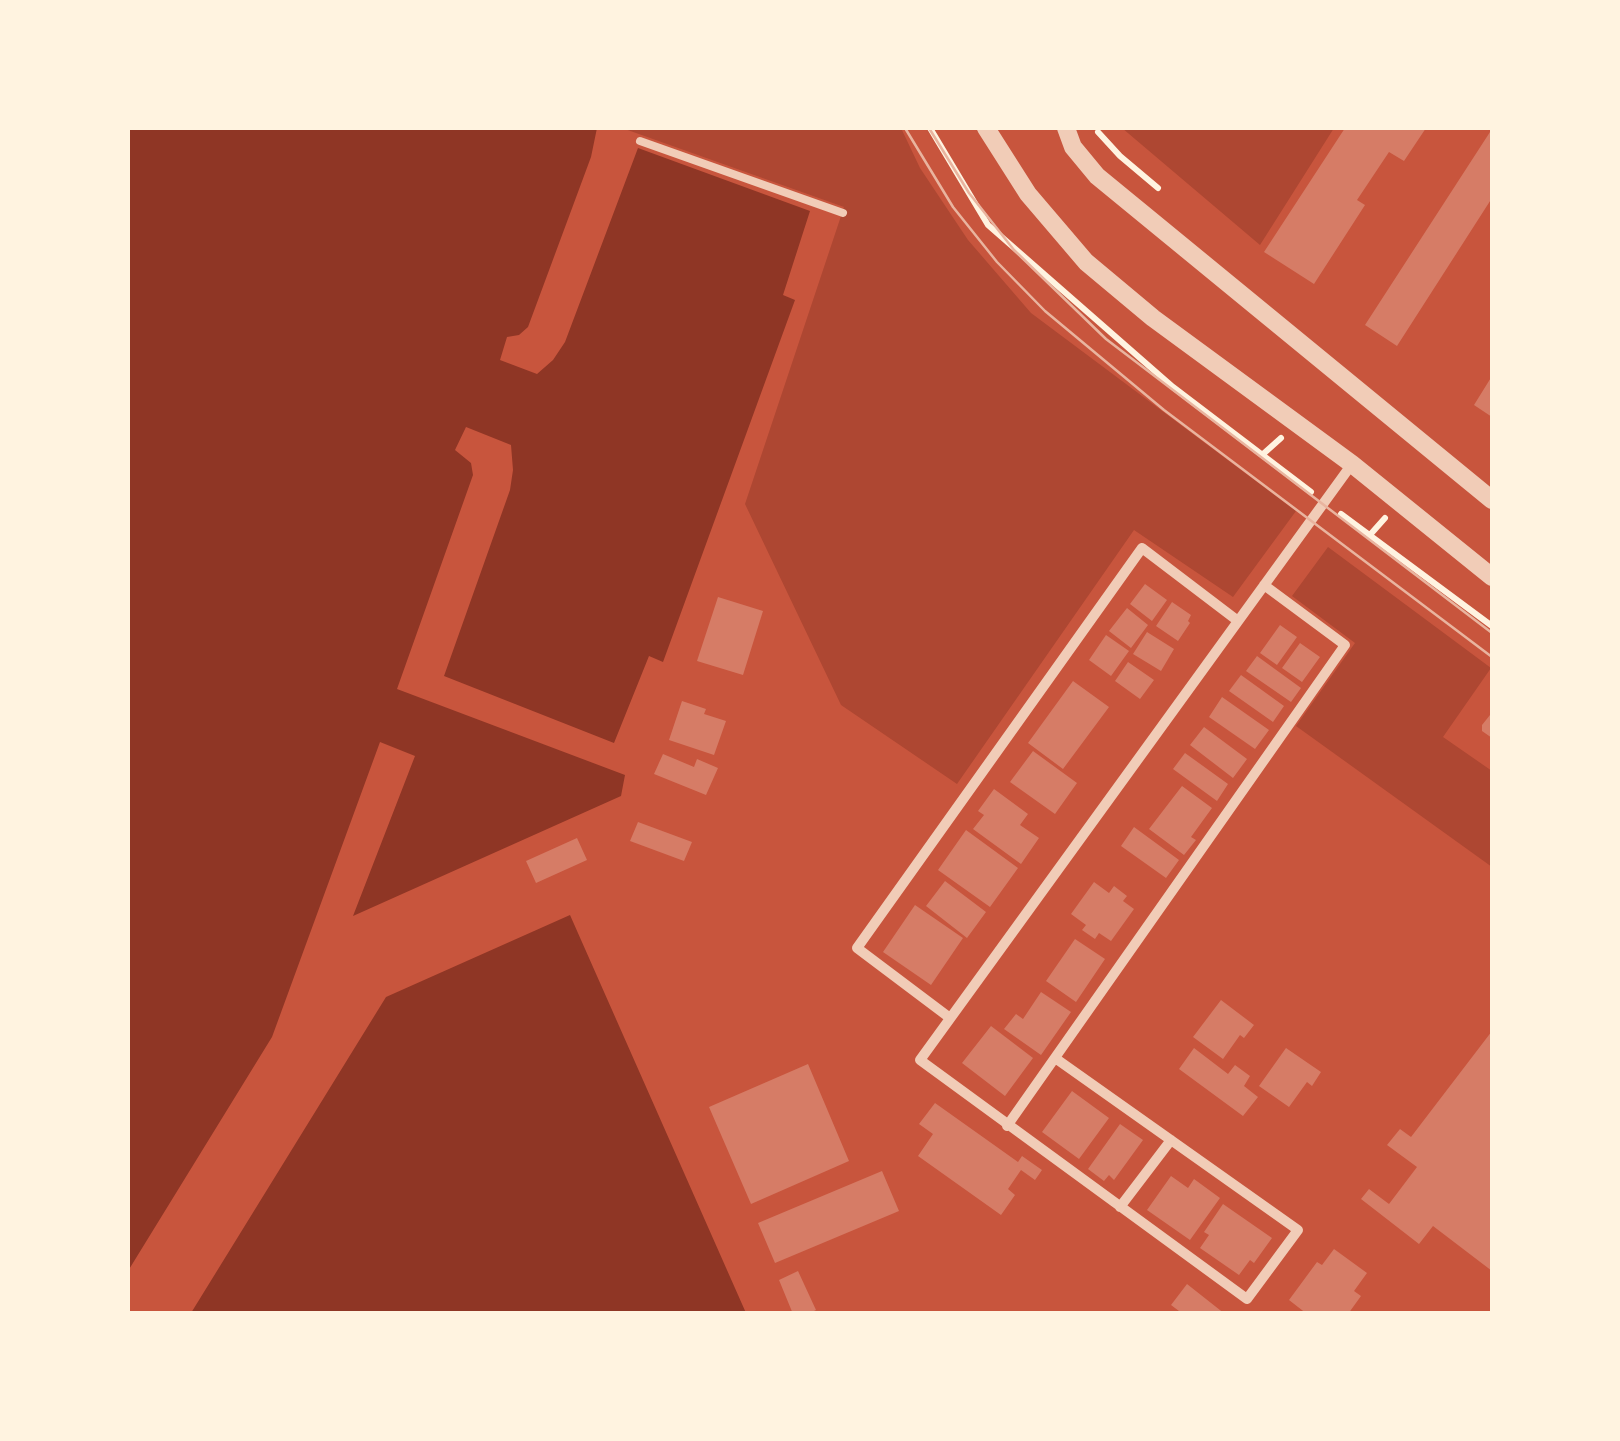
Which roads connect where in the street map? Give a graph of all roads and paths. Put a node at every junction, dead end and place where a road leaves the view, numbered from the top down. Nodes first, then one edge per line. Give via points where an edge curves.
1 (930, 128) edge
2 (986, 128) edge
3 (1066, 128) edge
4 (640, 141) dead end
5 (843, 214) dead end
6 (1352, 464) junction
7 (1492, 500) edge
8 (1324, 502) junction
9 (1492, 577) edge
10 (1264, 585) junction
11 (1238, 622) junction
12 (1492, 626) edge
13 (950, 1018) junction
14 (1055, 1058) junction
15 (1007, 1126) junction
16 (1171, 1140) junction
17 (1120, 1208) junction

1 - 8 path via 988,225 1173,387
2 - 6 street via 1028,194 1086,262
3 - 7 street via 1072,147 1097,176
4 - 5 lane
6 - 8 street
6 - 9 street
8 - 10 street
8 - 12 path
10 - 11 street
10 - 14 street via 1346,645
11 - 13 street
11 - 13 street via 1142,548 857,948
13 - 15 street via 920,1060
14 - 15 street
14 - 16 street
15 - 17 street
16 - 17 street
16 - 17 street via 1298,1230 1247,1299

